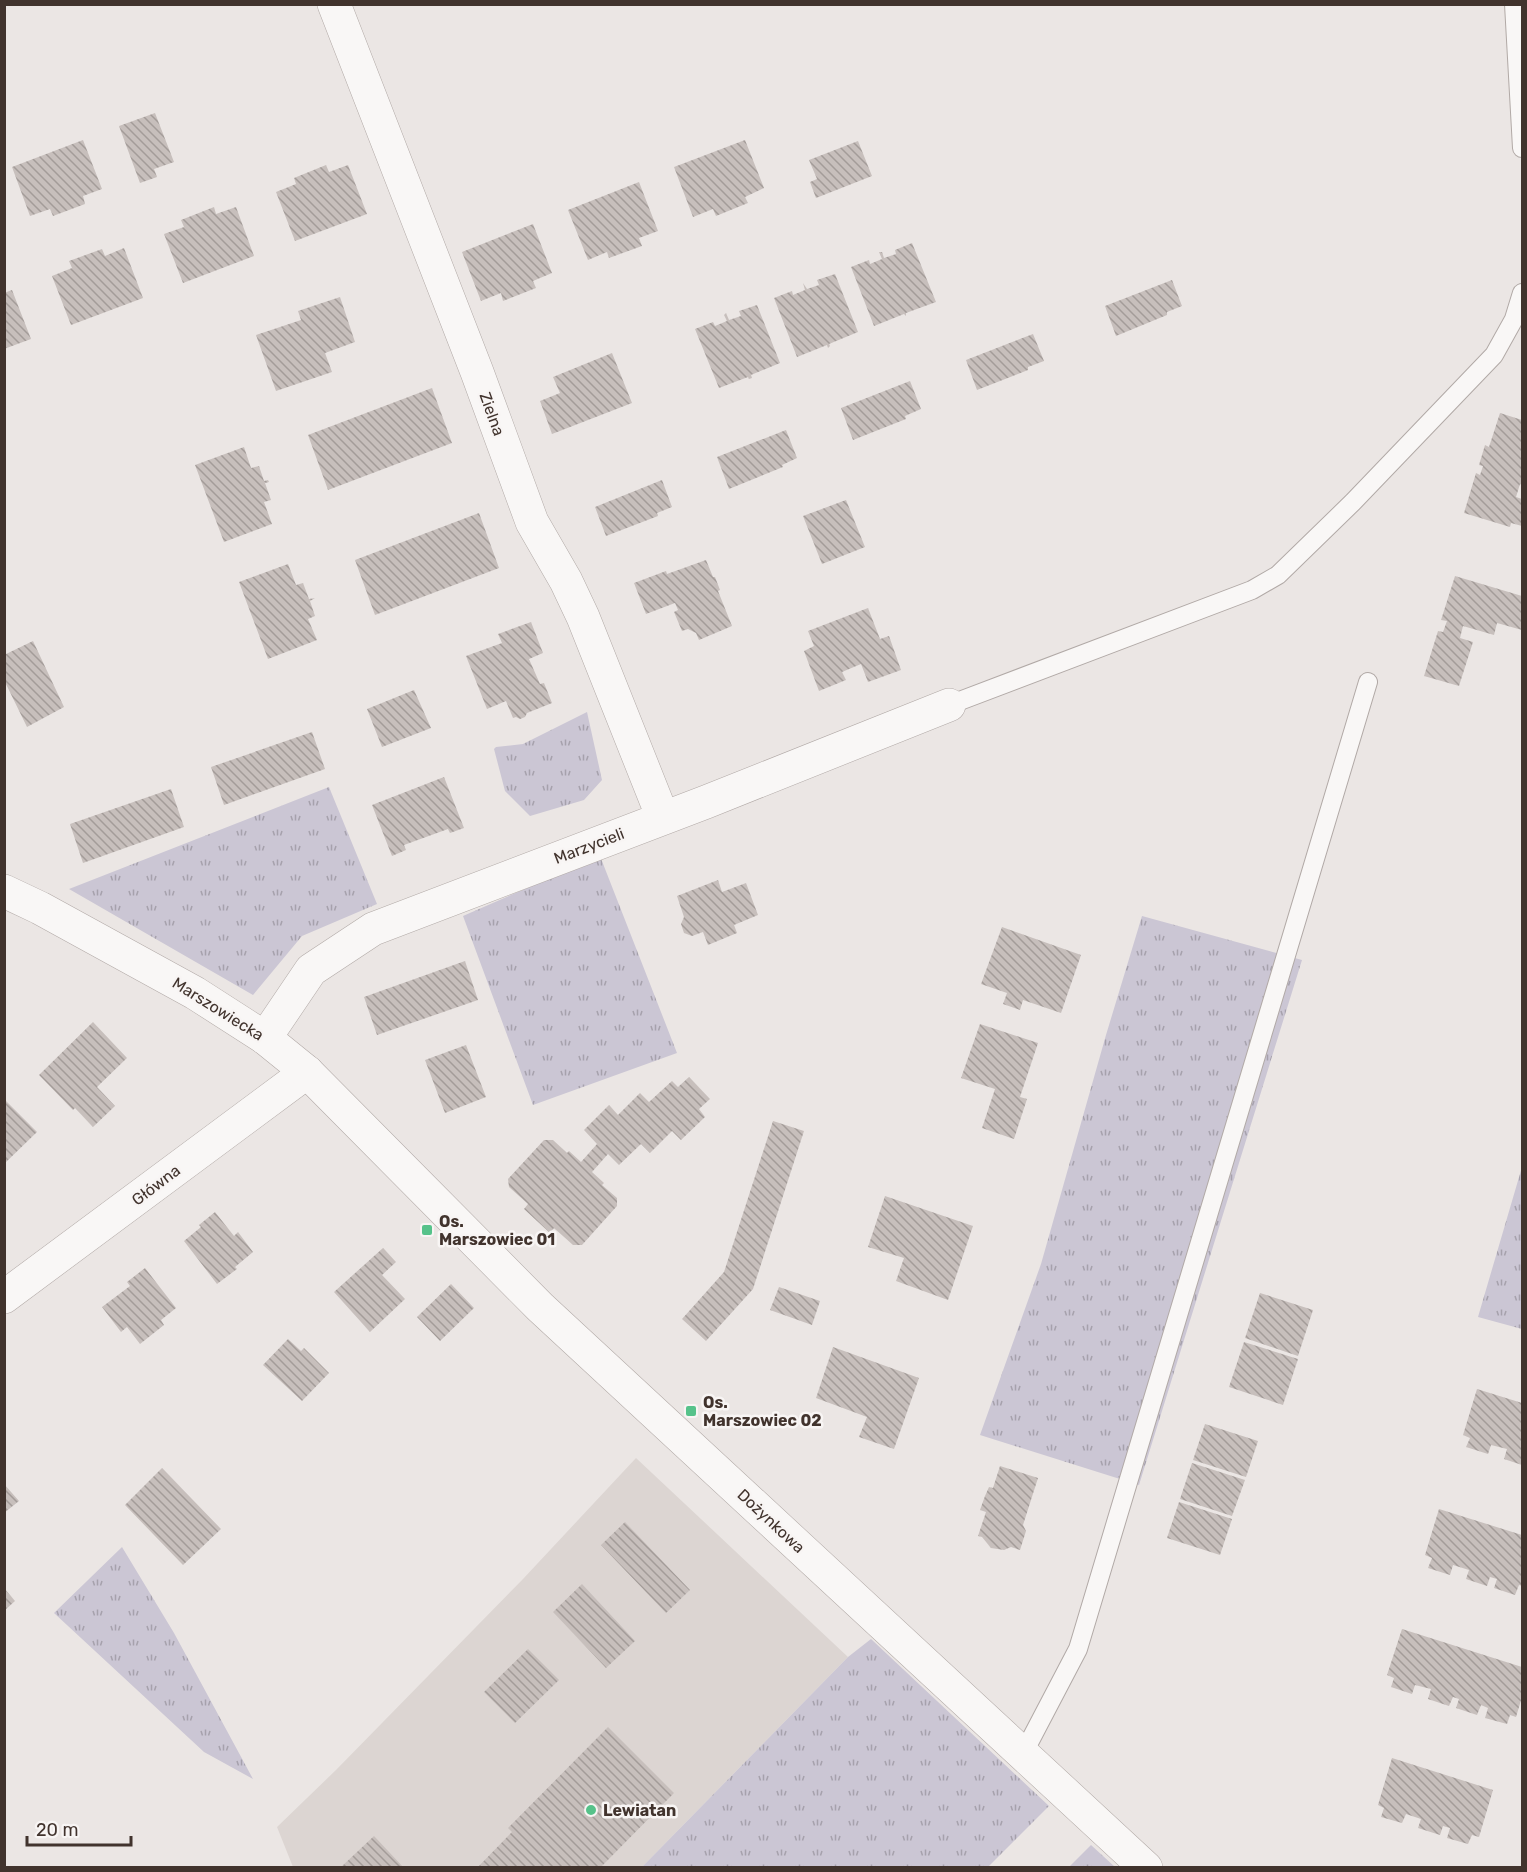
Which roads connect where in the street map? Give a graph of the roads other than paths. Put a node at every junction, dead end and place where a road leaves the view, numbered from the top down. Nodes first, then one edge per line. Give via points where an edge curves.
1 (334, 4) edge
2 (1514, 4) edge
3 (1522, 148) edge
4 (1522, 293) edge
5 (1368, 682) dead end
6 (949, 705) joint
7 (663, 818) junction
8 (4, 891) edge
9 (265, 1038) junction
10 (307, 1072) junction
11 (403, 1168) joint
12 (4, 1297) edge
13 (1023, 1754) junction
14 (1146, 1868) edge

1 - 7 street, Zielna via 532,522 583,617
2 - 3 lane
4 - 6 lane via 1514,319 1494,355 1278,576 1252,590
5 - 13 lane via 1078,1649
6 - 7 street, Marzycieli
7 - 9 street, Marzycieli via 373,929 311,970
8 - 9 street, Marszowiecka via 195,993
9 - 10 street, Marszowiecka
10 - 11 street, Marszowiecka
10 - 12 street, Główna
11 - 13 street, Dożynkowa via 540,1307
13 - 14 street, Dożynkowa

